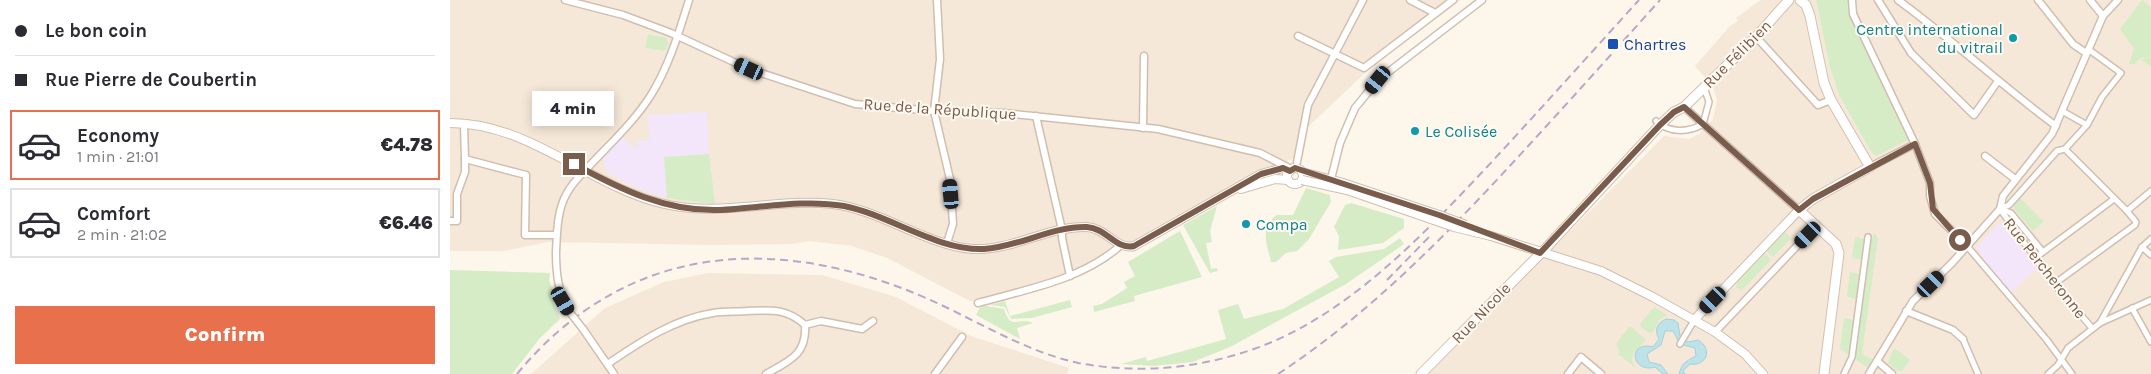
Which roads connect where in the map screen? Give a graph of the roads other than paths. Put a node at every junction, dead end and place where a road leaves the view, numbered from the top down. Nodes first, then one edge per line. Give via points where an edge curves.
1 (565, 0) edge
2 (689, 0) edge
3 (937, 0) edge
4 (1363, 0) edge
5 (1410, 0) edge
6 (1453, 0) edge
7 (1482, 0) edge
8 (1789, 0) edge
9 (1800, 0) edge
10 (1810, 0) edge
11 (1852, 0) edge
12 (1878, 0) edge
13 (1898, 0) edge
14 (2038, 0) edge
15 (2090, 0) edge
16 (2118, 0) edge
17 (1435, 13) junction
18 (1810, 16) junction
19 (2103, 16) junction
20 (678, 36) junction
21 (1298, 36) dead end
22 (1759, 40) dead end
23 (2087, 51) junction
24 (1336, 55) junction
25 (1144, 56) dead end
26 (1998, 81) junction
27 (1704, 87) junction
28 (1831, 100) junction
29 (1684, 107) junction
30 (934, 111) junction
31 (2062, 111) junction
32 (1036, 116) junction
33 (450, 123) edge
34 (1658, 123) junction
35 (464, 124) junction
36 (1703, 124) junction
37 (2087, 125) junction
38 (2056, 126) junction
39 (1142, 128) junction
40 (1915, 144) junction
41 (2065, 149) junction
42 (1985, 156) dead end
43 (465, 159) junction
44 (1870, 167) junction
45 (585, 170) junction
46 (1297, 170) junction
47 (1331, 179) junction
48 (2016, 179) junction
49 (1288, 180) junction
50 (2151, 190) edge
51 (1230, 192) junction
52 (453, 194) edge
53 (2114, 199) junction
54 (2000, 209) junction
55 (1799, 210) junction
56 (2127, 211) junction
57 (450, 221) edge
58 (1816, 226) junction
59 (1062, 230) junction
60 (556, 235) junction
61 (1491, 236) junction
62 (1868, 237) dead end
63 (2151, 239) edge
64 (947, 243) junction
65 (1121, 245) junction
66 (1966, 246) junction
67 (2142, 248) junction
68 (2043, 252) junction
69 (1540, 253) junction
70 (2151, 255) edge
71 (2035, 258) junction
72 (1070, 276) junction
73 (2054, 284) junction
74 (2151, 300) edge
75 (978, 303) dead end
76 (2132, 308) junction
77 (1906, 311) junction
78 (1695, 319) junction
79 (873, 321) dead end
80 (2100, 323) junction
81 (805, 325) junction
82 (2092, 328) junction
83 (1715, 332) junction
84 (962, 337) dead end
85 (1963, 339) joint
86 (1682, 342) dead end
87 (2151, 342) edge
88 (2062, 360) junction
89 (1877, 361) junction
90 (609, 363) junction
91 (614, 374) edge
92 (766, 374) edge
93 (935, 374) edge
94 (1421, 374) edge
95 (1568, 374) edge
96 (1601, 374) edge
97 (1763, 374) edge
98 (1824, 374) edge
99 (1844, 374) edge
100 (1869, 374) edge
101 (1892, 374) edge
102 (1978, 374) edge
103 (2048, 374) edge
104 (2072, 374) edge

1 - 20 street, Rue de la République via 604,8
2 - 20 street
3 - 30 street via 940,58
4 - 24 street
5 - 17 street
6 - 17 street
7 - 47 street via 1378,80 1355,108 1340,143
8 - 27 main road, Rue Félibien
9 - 18 main road
10 - 18 main road
11 - 40 street via 1853,14
12 - 26 street via 1911,53 1974,116
13 - 26 street
14 - 23 street via 2073,44
15 - 19 street
16 - 19 street
17 - 24 street via 1364,68
18 - 28 main road via 1824,83
19 - 23 street
20 - 30 street, Rue de la République via 749,69 837,99
20 - 45 street via 650,96
21 - 24 street
22 - 28 street via 1818,105
23 - 31 street
23 - 37 street via 2121,73 2102,97
24 - 46 street via 1308,105
25 - 39 street
26 - 38 street
27 - 29 main road, Rue Félibien
27 - 36 street via 1709,102
28 - 44 main road
29 - 34 main road, Rue Félibien
29 - 36 street
30 - 32 street, Rue de la République
30 - 64 street via 950,179 953,224
31 - 37 street
31 - 38 street
32 - 39 street, Rue de la République
32 - 59 street
33 - 35 street
34 - 36 street via 1679,131
34 - 69 main road, Rue Nicole
35 - 43 street
35 - 45 street via 492,128 515,136
36 - 55 street
37 - 41 street
38 - 48 street
39 - 46 street, Rue de la République via 1260,153
40 - 44 street
40 - 66 street via 1930,183 1935,214
41 - 53 street
41 - 54 street via 2057,151 2009,206
42 - 48 street
43 - 52 street via 465,172
43 - 60 street via 526,175 525,235
44 - 55 main road
45 - 60 street via 567,193
45 - 64 street via 638,196 675,206 718,210 802,204 842,206 870,213
46 - 47 street
46 - 49 street
46 - 49 street via 1296,184
46 - 51 street via 1283,168 1261,174
46 - 61 street, bridge via 1347,190
47 - 61 street, bridge
48 - 54 street via 2003,196
49 - 51 street via 1275,179
50 - 56 street
51 - 65 street via 1134,246
52 - 57 street via 458,221
53 - 56 street
53 - 68 street
54 - 66 street
54 - 68 street, Rue Percheronne via 2011,213
54 - 71 street, Rue Percheronne
55 - 58 main road
55 - 78 street
56 - 73 street via 2136,225
58 - 83 street
58 - 98 main road via 1836,244 1840,259
59 - 64 street via 984,249
59 - 65 street via 1089,227 1102,231
59 - 72 street
60 - 90 street, bridge via 559,292 568,310
61 - 69 street
62 - 99 street via 1852,357
63 - 67 street
65 - 72 street via 1107,258
66 - 77 street
66 - 88 street
67 - 70 street
67 - 80 street
68 - 71 street
69 - 78 street via 1601,271
69 - 94 main road, Rue Nicole
71 - 73 street, Rue Percheronne
72 - 75 street
73 - 82 street, Rue Percheronne
74 - 76 street
76 - 80 street
76 - 87 street
77 - 85 street via 1953,330
77 - 89 street
78 - 83 street
78 - 86 street
79 - 81 street via 862,329 821,321
80 - 82 street
81 - 90 street via 790,313 769,310 712,313 663,330
81 - 92 street via 804,346 792,360
82 - 88 street via 2068,348
83 - 97 street via 1744,354
84 - 93 street
85 - 102 street
88 - 103 street
88 - 104 street
89 - 100 street
89 - 101 street
90 - 91 street
95 - 96 street via 1581,358

